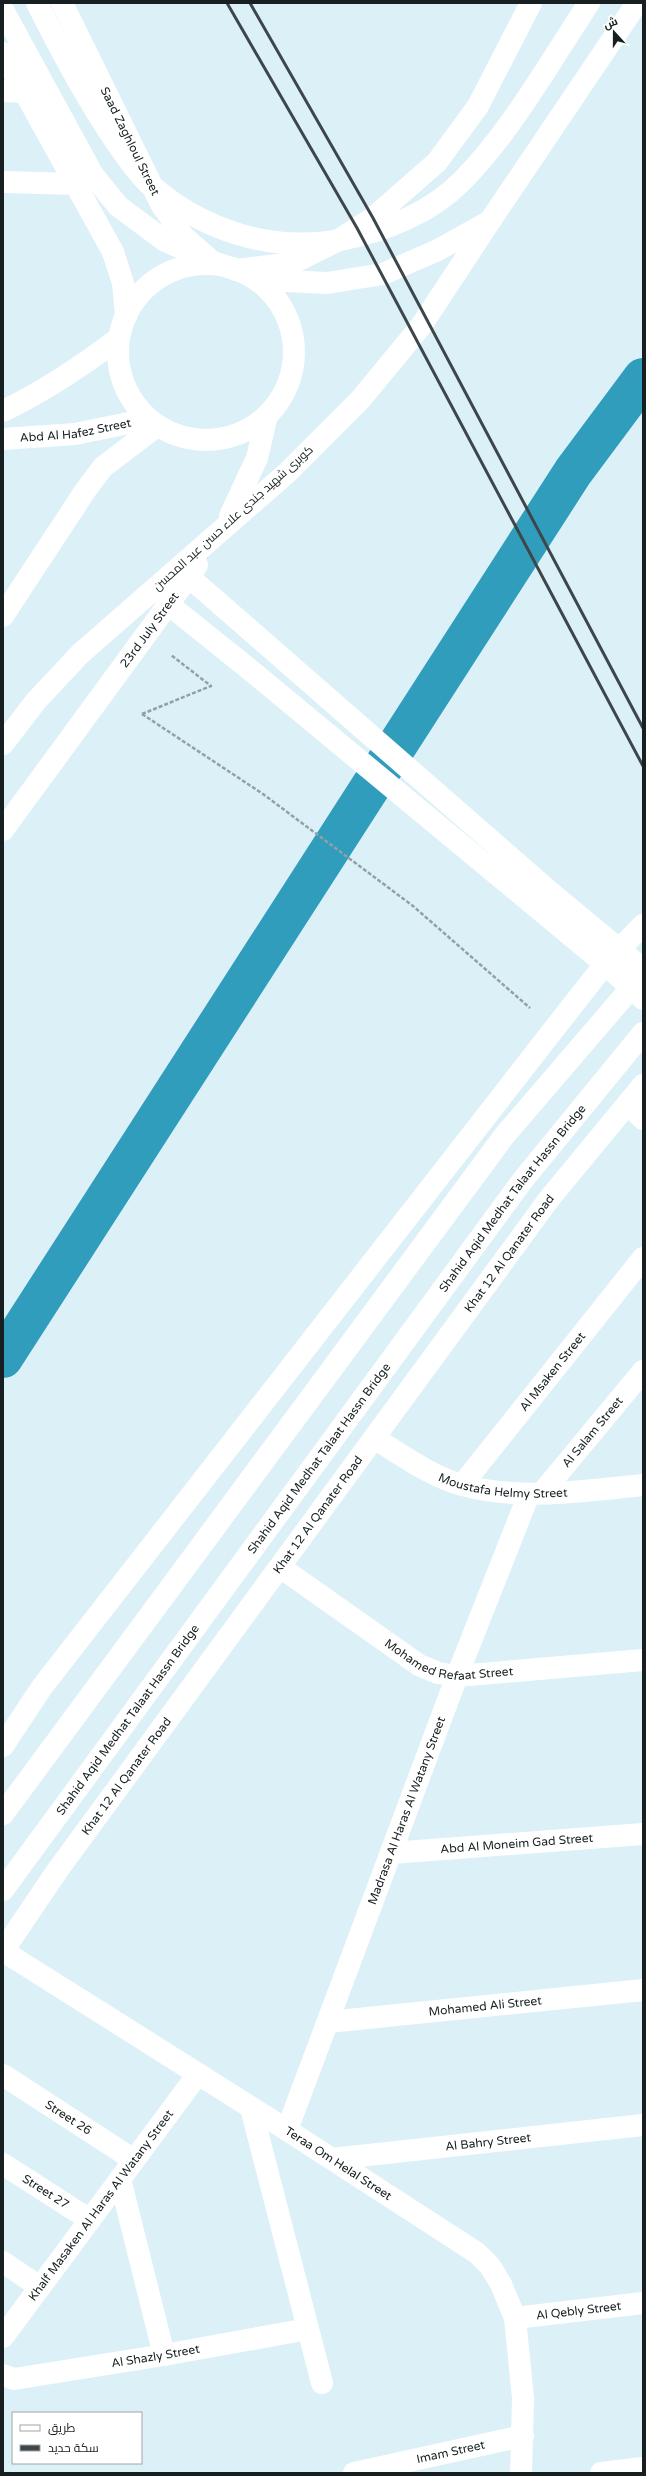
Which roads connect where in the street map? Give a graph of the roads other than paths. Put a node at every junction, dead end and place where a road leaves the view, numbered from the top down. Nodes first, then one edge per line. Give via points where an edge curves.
1 (37, 3) edge
2 (62, 3) edge
3 (530, 3) edge
4 (589, 3) edge
5 (636, 3) edge
6 (3, 10) edge
7 (3, 53) edge
8 (13, 92) edge
9 (3, 182) edge
10 (75, 184) junction
11 (490, 221) junction
12 (226, 268) junction
13 (126, 316) junction
14 (119, 338) junction
15 (3, 411) edge
16 (267, 415) junction
17 (153, 423) junction
18 (3, 439) edge
19 (189, 576) junction
20 (168, 604) junction
21 (3, 616) edge
22 (3, 744) edge
23 (3, 830) edge
24 (544, 900) junction
25 (643, 925) edge
26 (621, 948) junction
27 (605, 964) junction
28 (643, 969) edge
29 (643, 974) edge
30 (643, 999) edge
31 (643, 1033) edge
32 (643, 1085) edge
33 (628, 1104) junction
34 (643, 1120) edge
35 (643, 1258) edge
36 (640, 1378) edge
37 (374, 1438) junction
38 (462, 1485) junction
39 (643, 1485) edge
40 (535, 1493) junction
41 (280, 1567) junction
42 (643, 1660) edge
43 (457, 1676) junction
44 (3, 1746) edge
45 (3, 1814) edge
46 (643, 1834) edge
47 (391, 1854) junction
48 (3, 1890) edge
49 (3, 1951) edge
50 (643, 1990) edge
51 (328, 2022) junction
52 (198, 2074) junction
53 (3, 2075) edge
54 (252, 2108) junction
55 (643, 2125) edge
56 (287, 2130) junction
57 (332, 2159) junction
58 (134, 2160) junction
59 (3, 2164) edge
60 (120, 2179) junction
61 (90, 2220) junction
62 (3, 2262) edge
63 (40, 2287) junction
64 (643, 2303) edge
65 (515, 2318) junction
66 (308, 2329) junction
67 (3, 2337) edge
68 (164, 2355) junction
69 (3, 2375) edge
70 (322, 2383) dead end
71 (523, 2436) junction
72 (643, 2468) edge
73 (354, 2473) edge
74 (521, 2473) edge
75 (601, 2473) edge

1 - 4 main road via 97,113 128,159 147,181 182,209 227,232 283,243 326,243 375,233 421,212 461,182 494,145
2 - 12 main road, Saad Zaghloul Street via 161,204 183,236
3 - 12 main road via 478,106 437,162 373,218 337,241 293,263
5 - 11 main road, كوبرى شهيد جندى علاء حسن عبد المحسن
6 - 11 main road via 93,175 118,206 172,245 268,280 327,283 383,274 438,250
7 - 8 main road
8 - 10 main road
9 - 10 main road
10 - 13 main road via 113,252 123,284
11 - 22 main road, كوبرى شهيد جندى علاء حسن عبد المحسن via 421,326 360,400 288,472 80,654 36,701
12 - 13 main road via 195,265 167,275 154,282 138,297
12 - 16 main road via 256,280 273,295 285,313 292,334 294,356 290,378 281,398
13 - 14 main road
14 - 15 main road via 74,371
14 - 17 main road via 118,361 123,383 133,403
16 - 17 main road via 248,429 226,438 202,440 186,438
16 - 19 main road, 23rd July Street via 257,458 239,500 216,540
17 - 18 main road, Abd Al Hafez Street via 75,434
17 - 21 main road via 103,467
19 - 20 main road, 23rd July Street
19 - 24 main road via 272,649
20 - 23 main road, 23rd July Street
20 - 24 main road
24 - 26 main road
24 - 27 main road
25 - 26 main road
26 - 27 main road
26 - 28 main road
27 - 30 main road
27 - 44 main road via 42,1687
29 - 45 main road via 504,1136
31 - 48 main road, Shahid Aqid Medhat Talaat Hassn Bridge via 522,1181
32 - 33 main road, Khat 12 Al Qanater Road
33 - 34 main road
33 - 37 main road, Khat 12 Al Qanater Road via 549,1199
35 - 38 main road, Al Msaken Street
36 - 40 main road, Al Salam Street
37 - 38 main road, Moustafa Helmy Street via 432,1473
37 - 41 main road, Khat 12 Al Qanater Road
38 - 40 main road, Moustafa Helmy Street
39 - 40 main road, Moustafa Helmy Street
40 - 43 main road, Madrasa Al Haras Al Watany Street
41 - 43 main road, Mohamed Refaat Street via 419,1665 438,1673
41 - 49 main road, Khat 12 Al Qanater Road via 57,1871
42 - 43 main road, Mohamed Refaat Street
43 - 47 main road, Madrasa Al Haras Al Watany Street
46 - 47 main road, Abd Al Moneim Gad Street
47 - 51 main road, Madrasa Al Haras Al Watany Street
49 - 52 main road, Teraa Om Helal Street
50 - 51 main road, Mohamed Ali Street
51 - 56 main road, Madrasa Al Haras Al Watany Street
52 - 54 main road, Teraa Om Helal Street
52 - 58 main road, Khalf Masaken Al Haras Al Watany Street
53 - 58 main road, Street 26
54 - 56 main road, Teraa Om Helal Street
54 - 66 main road
55 - 57 main road, Al Bahry Street
56 - 57 main road, Teraa Om Helal Street
57 - 65 main road, Teraa Om Helal Street via 477,2253 490,2266 501,2284
58 - 60 main road, Khalf Masaken Al Haras Al Watany Street
59 - 61 main road, Street 27
60 - 61 main road, Khalf Masaken Al Haras Al Watany Street
60 - 68 main road
61 - 63 main road, Khalf Masaken Al Haras Al Watany Street
62 - 63 main road
63 - 67 main road, Khalf Masaken Al Haras Al Watany Street
64 - 65 main road, Al Qebly Street
65 - 71 main road, Teraa Om Helal Street via 523,2398
66 - 68 main road, Al Shazly Street
66 - 70 main road
68 - 69 main road, Al Shazly Street via 14,2379
71 - 73 main road, Imam Street
71 - 74 main road, Teraa Om Helal Street
72 - 75 main road

